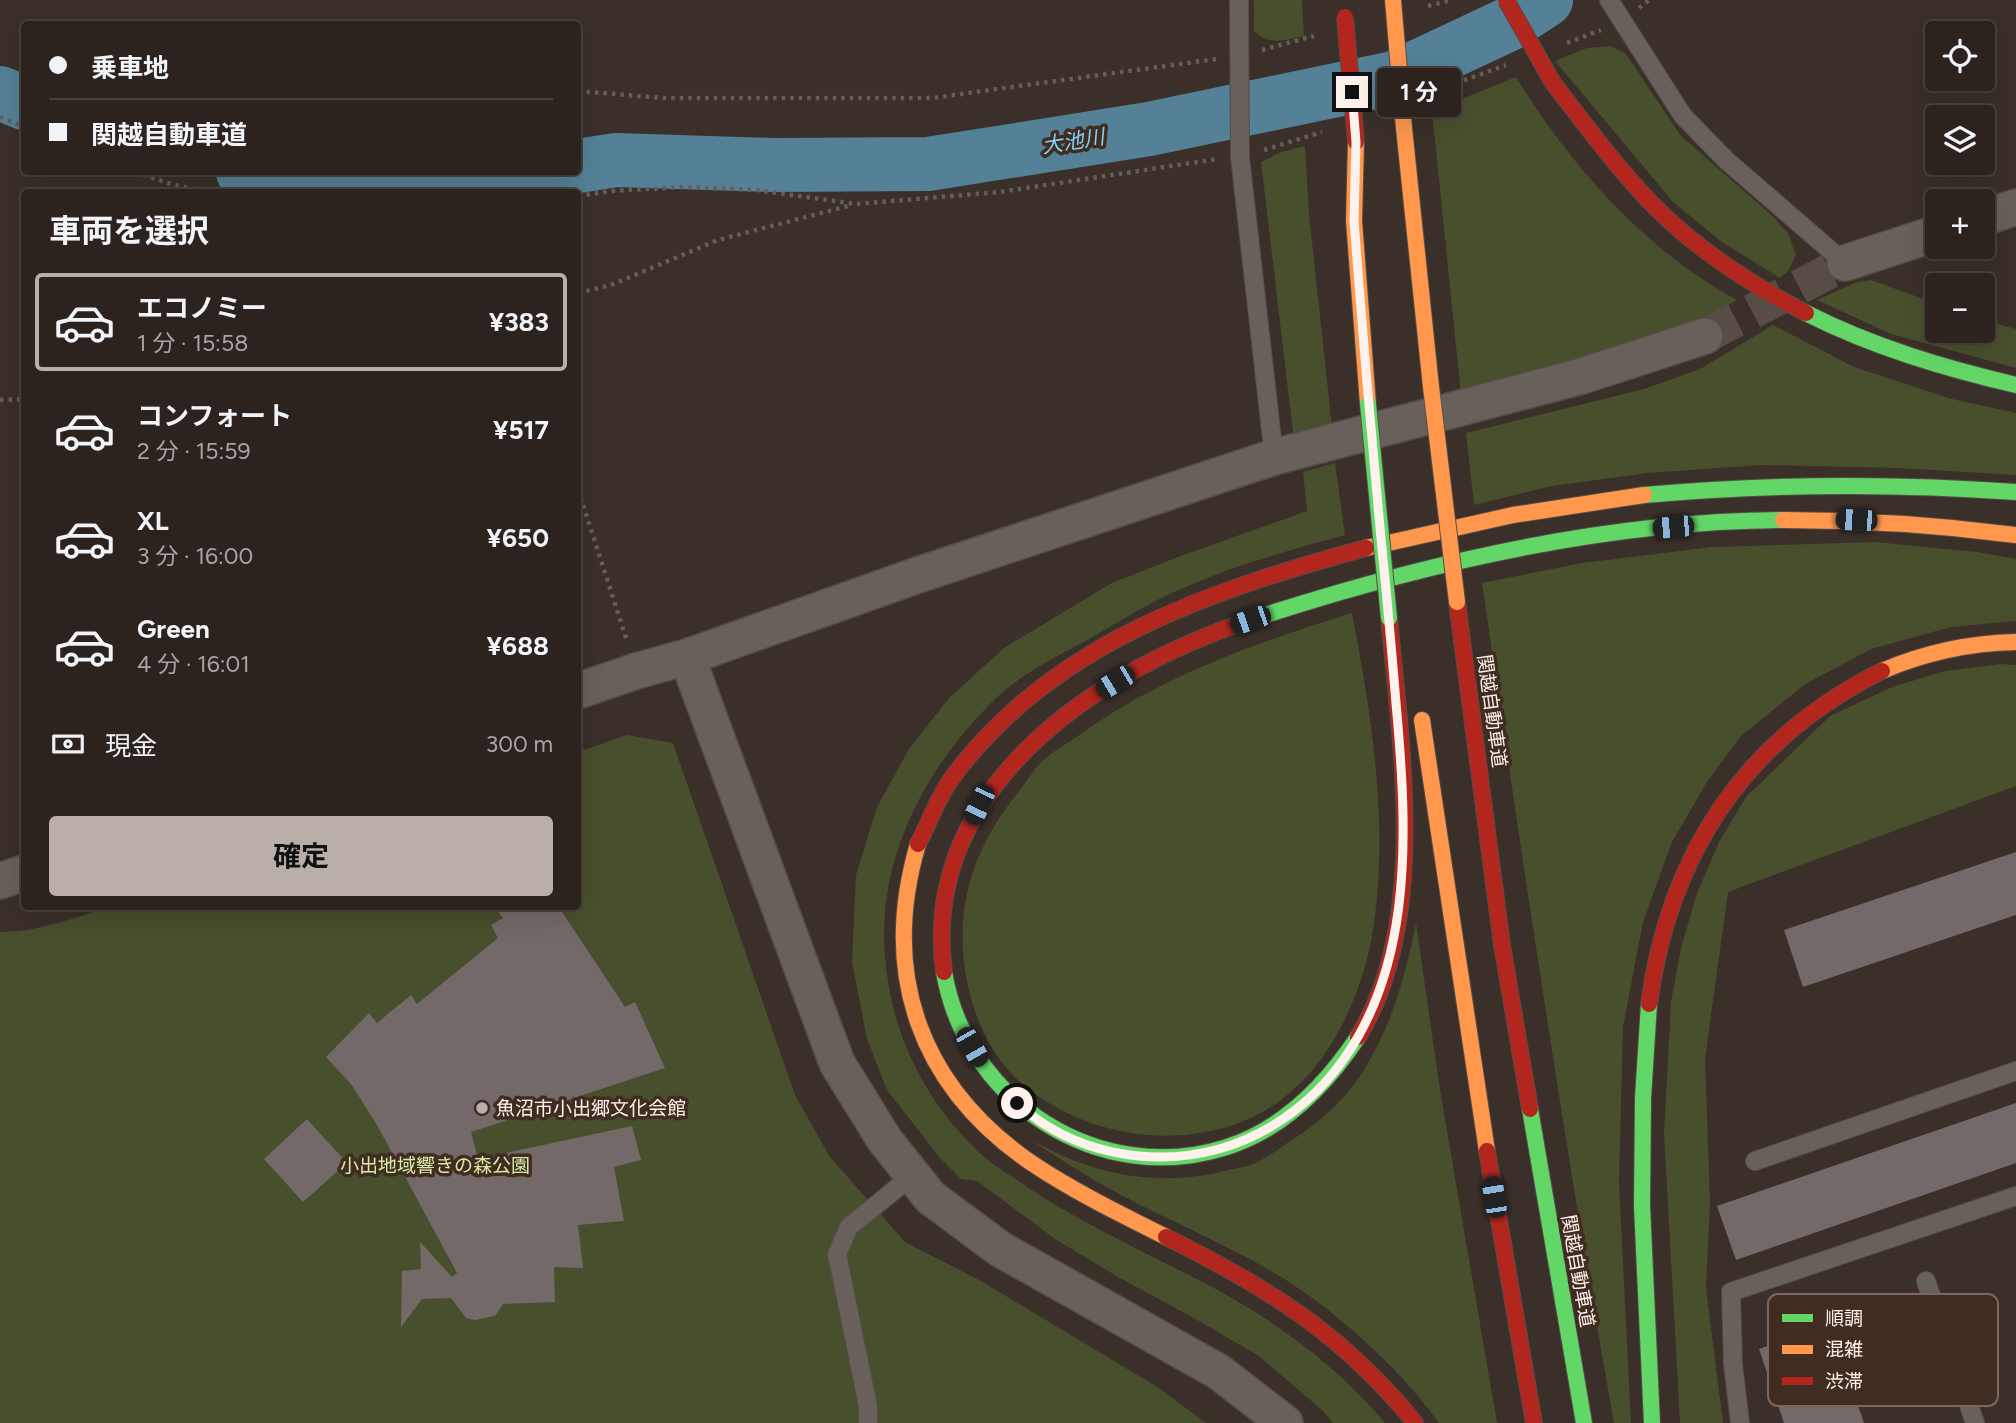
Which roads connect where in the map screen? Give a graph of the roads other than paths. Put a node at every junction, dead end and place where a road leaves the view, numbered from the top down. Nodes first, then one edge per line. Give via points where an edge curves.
1 (1239, 0) edge
2 (1344, 0) edge
3 (1393, 0) edge
4 (1506, 0) edge
5 (1609, 0) edge
6 (2016, 206) edge
7 (1995, 214) edge
8 (1925, 237) edge
9 (1844, 263) joint
10 (1705, 336) tunnel mouth
11 (2016, 385) edge
12 (1374, 404) junction
13 (1274, 457) junction
14 (2016, 492) edge
15 (2016, 534) edge
16 (1405, 587) dead end
17 (2016, 642) edge
18 (687, 657) junction
19 (581, 690) edge
20 (1421, 709) dead end
21 (21, 874) edge
22 (0, 881) edge
23 (2016, 1071) edge
24 (1755, 1161) dead end
25 (913, 1175) junction
26 (2016, 1196) edge
27 (1926, 1282) dead end
28 (1930, 1294) edge
29 (1969, 1406) edge
30 (868, 1423) edge
31 (1285, 1423) edge
32 (1415, 1423) edge
33 (1534, 1423) edge
34 (1584, 1423) edge
35 (1652, 1423) edge
36 (1740, 1423) edge
37 (1975, 1423) edge

1 - 13 lane via 1240,157
2 - 12 highway, bridge
3 - 34 highway, 関越自動車道, bridge via 1431,387 1502,945
4 - 11 highway, bridge via 1553,83 1600,146 1656,207 1713,256 1774,295 1848,333 1926,361
5 - 9 lane via 1683,116
6 - 7 street
8 - 9 street
10 - 13 street via 1582,376
12 - 15 highway, bridge via 1389,618 1404,791 1400,902 1377,999 1334,1074 1304,1104 1270,1127 1234,1145 1162,1159 1094,1147 1030,1115 1004,1091 963,1031 942,967 941,934 951,866 979,805 999,777 1057,720 1135,670 1218,632 1288,607 1429,568 1575,539 1703,525 1833,520
12 - 16 highway
13 - 18 street
14 - 32 highway via 1892,485 1644,495 1497,518 1342,555 1220,593 1121,636 1076,662 1000,721 948,783 928,817 914,856 904,899 902,938 916,1021 955,1089 1004,1141 1049,1175 1245,1277 1326,1330 1360,1360
17 - 35 highway via 1959,647 1916,658 1832,698 1759,759 1706,829 1685,870 1657,958 1644,1069 1642,1244
18 - 19 street
18 - 25 street via 837,1063 884,1139
20 - 33 highway via 1452,942
21 - 22 street
23 - 24 lane
25 - 30 lane via 849,1227 837,1254
25 - 31 street via 930,1196 1000,1249 1219,1372
26 - 36 lane via 1731,1292
27 - 28 lane
29 - 37 lane

